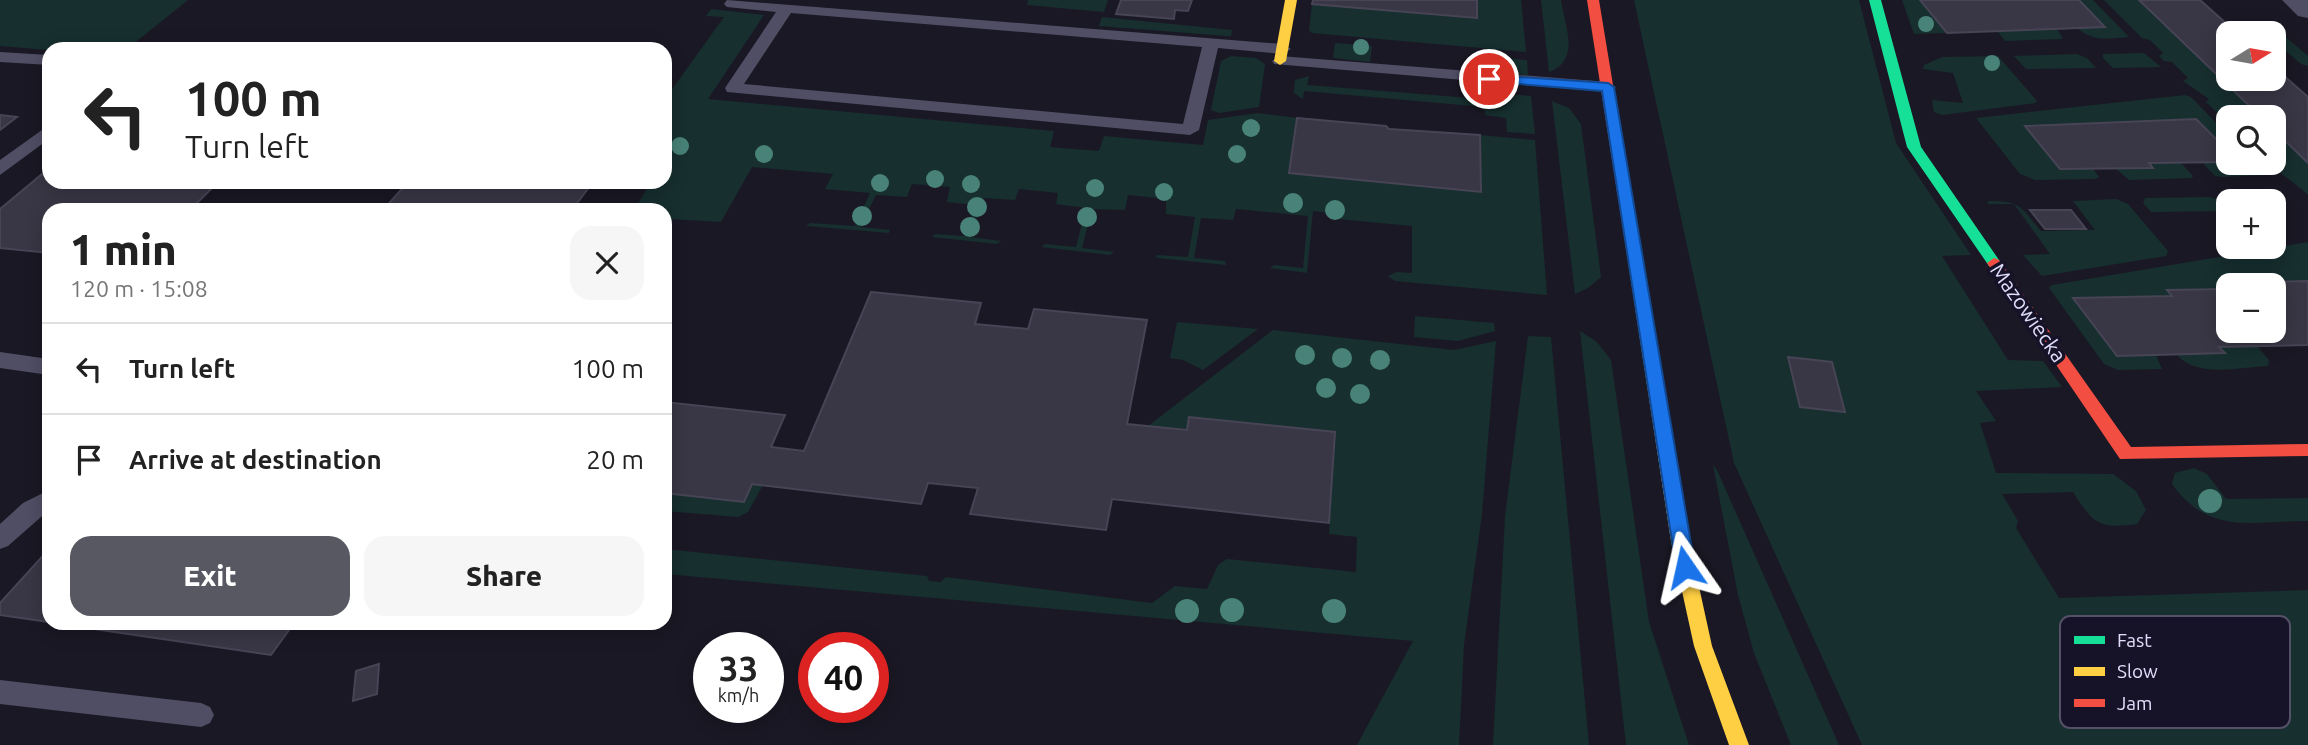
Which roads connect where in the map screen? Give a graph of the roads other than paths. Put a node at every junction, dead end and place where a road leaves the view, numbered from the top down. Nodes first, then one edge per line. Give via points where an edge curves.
1 (735, 0) edge
2 (1291, 0) edge
3 (1593, 0) edge
4 (1875, 0) edge
5 (2296, 0) edge
6 (786, 9) junction
7 (2308, 10) edge
8 (1211, 43) junction
9 (1281, 55) junction
10 (0, 57) edge
11 (42, 60) edge
12 (1608, 87) junction
13 (42, 136) edge
14 (0, 169) edge
15 (0, 360) edge
16 (42, 366) edge
17 (2308, 450) edge
18 (42, 503) edge
19 (0, 539) edge
20 (0, 692) edge
21 (201, 715) dead end
22 (1739, 745) edge

1 - 6 lane via 732,4
2 - 9 street
3 - 12 street
4 - 17 street, Mazowiecka via 1914,147 2126,454
5 - 7 street
6 - 8 lane
6 - 8 lane via 733,88 1190,130
8 - 9 lane
9 - 12 lane
10 - 11 lane
12 - 22 street via 1680,541 1703,646
13 - 14 lane
15 - 16 lane
18 - 19 lane
20 - 21 lane

